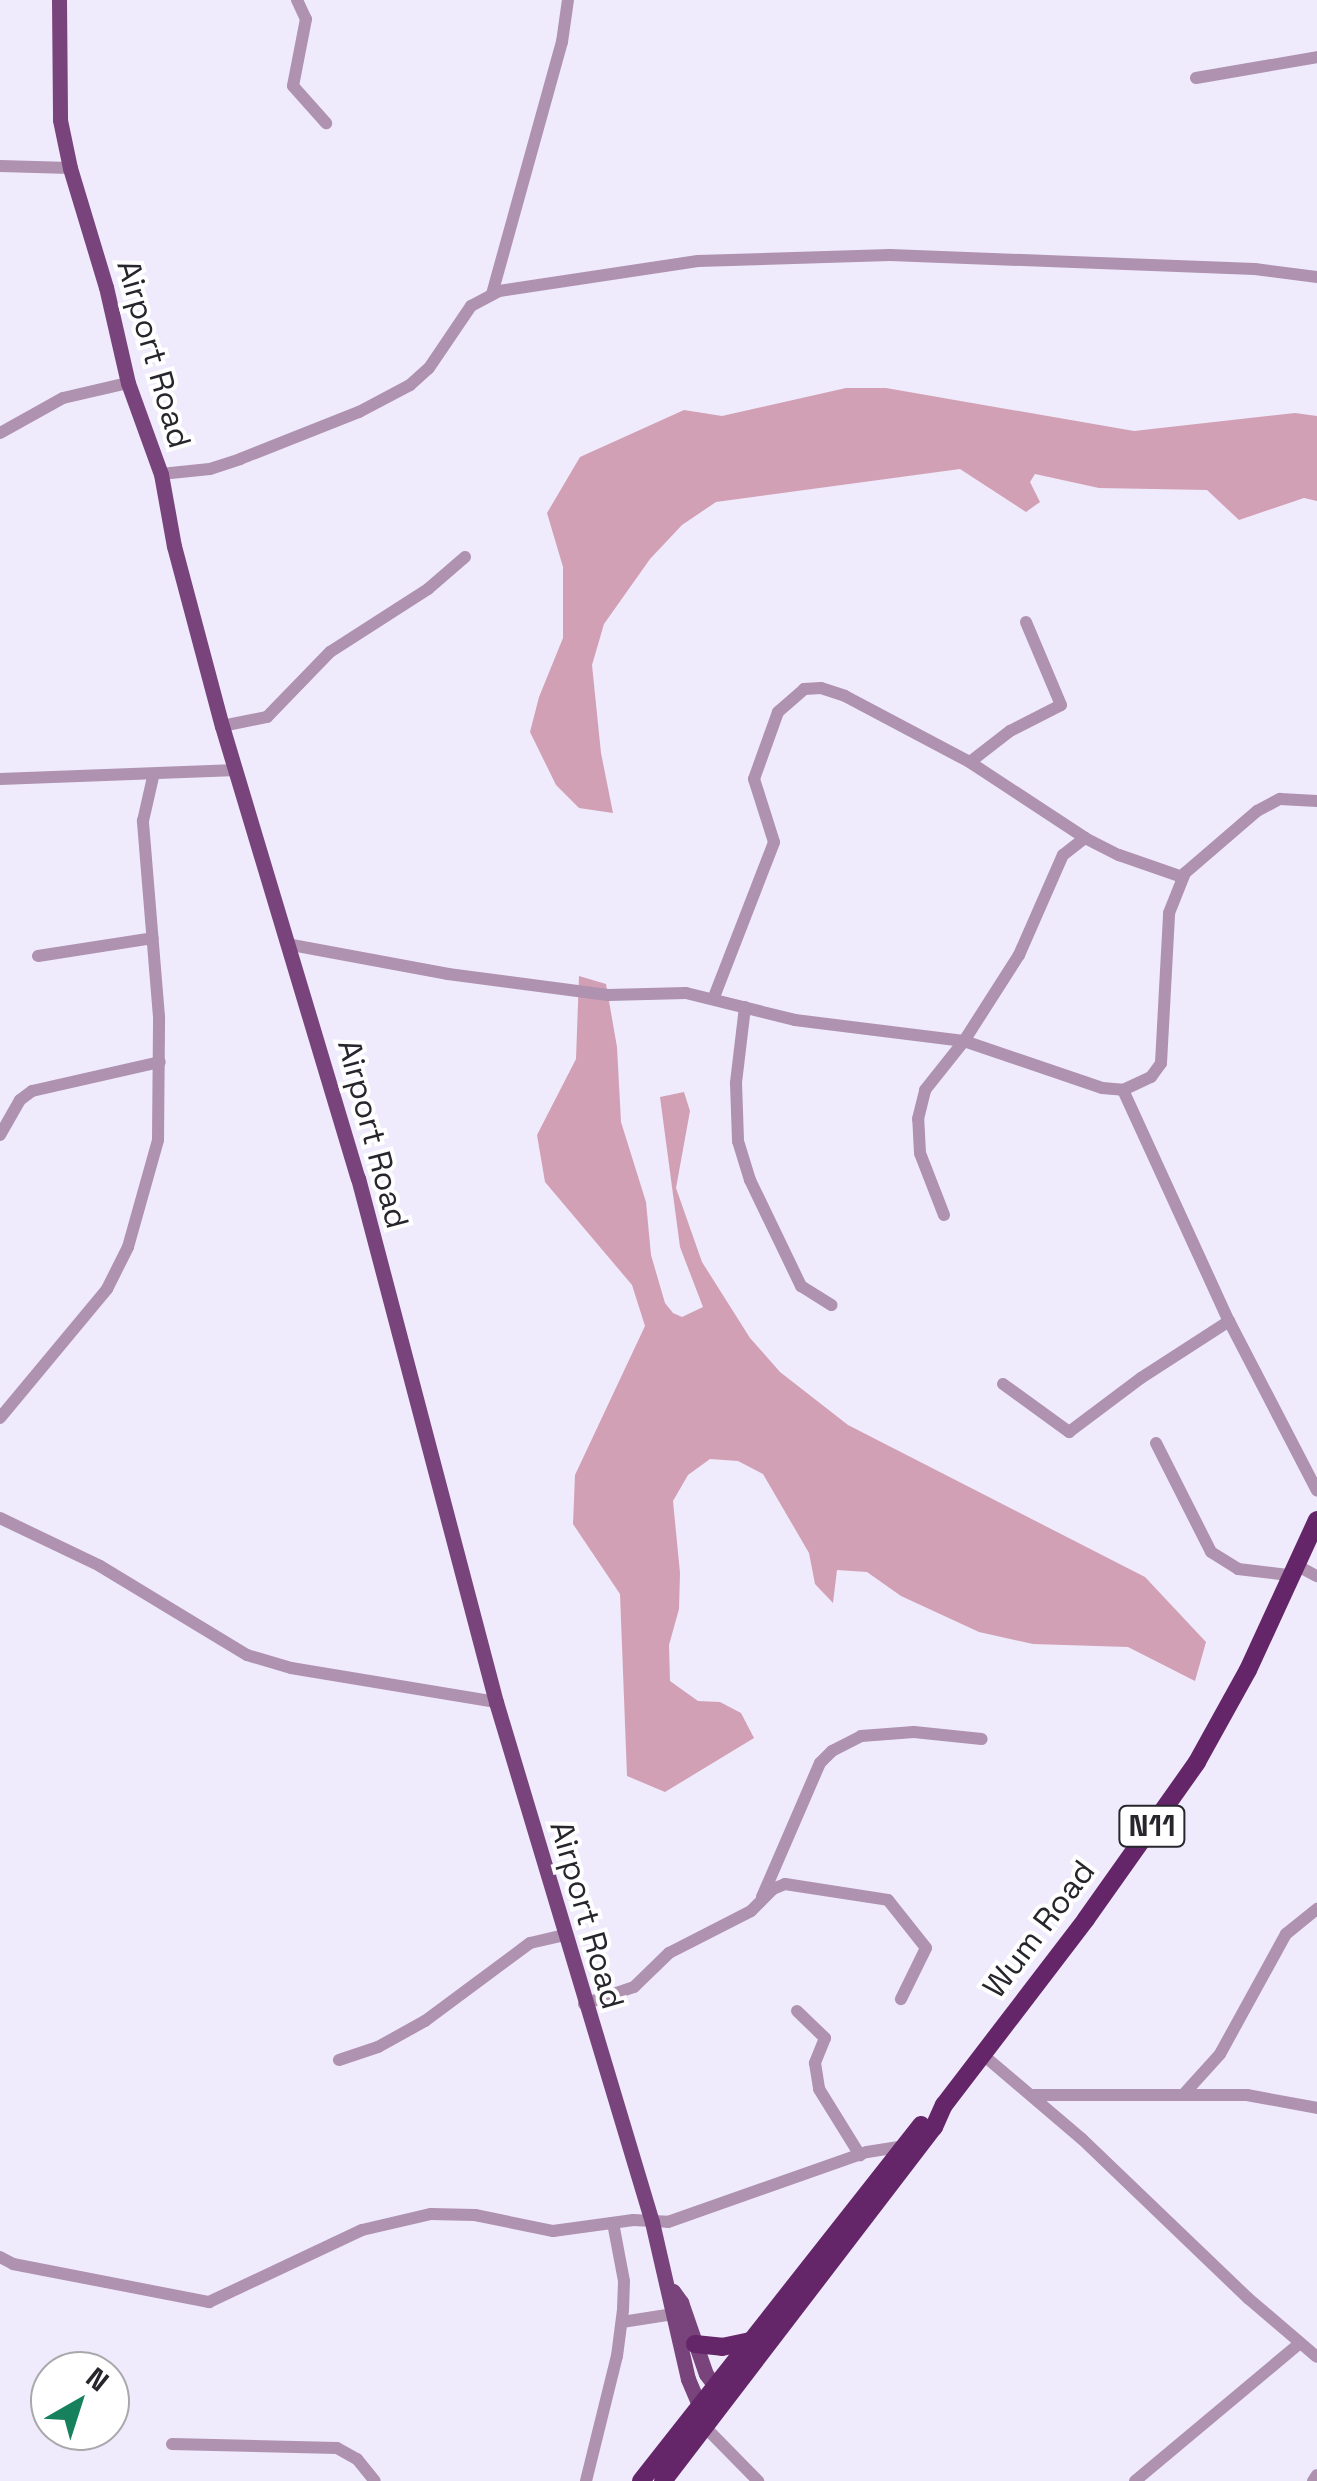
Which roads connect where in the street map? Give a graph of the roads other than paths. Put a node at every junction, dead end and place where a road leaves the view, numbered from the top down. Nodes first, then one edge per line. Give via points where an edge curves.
1 (58, 0) edge
2 (297, 0) edge
3 (568, 0) edge
4 (1317, 56) edge
5 (1196, 78) dead end
6 (326, 123) dead end
7 (0, 166) edge
8 (70, 168) junction
9 (1317, 277) edge
10 (492, 294) junction
11 (128, 383) junction
12 (0, 433) edge
13 (161, 474) junction
14 (466, 557) dead end
15 (1026, 622) dead end
16 (222, 726) junction
17 (970, 762) junction
18 (237, 770) junction
19 (153, 776) junction
20 (0, 778) edge
21 (1317, 801) edge
22 (1085, 838) junction
23 (1182, 876) junction
24 (153, 938) junction
25 (292, 945) junction
26 (38, 956) dead end
27 (714, 997) junction
28 (745, 1007) junction
29 (964, 1040) junction
30 (160, 1062) junction
31 (1123, 1090) junction
32 (0, 1135) edge
33 (944, 1215) dead end
34 (832, 1304) dead end
35 (1228, 1321) junction
36 (1004, 1384) dead end
37 (0, 1418) edge
38 (1156, 1443) dead end
39 (1317, 1492) edge
40 (0, 1518) edge
41 (1317, 1520) edge
42 (1291, 1570) junction
43 (1317, 1576) edge
44 (496, 1702) junction
45 (982, 1739) dead end
46 (758, 1905) junction
47 (1317, 1910) edge
48 (564, 1935) junction
49 (901, 1999) dead end
50 (584, 2004) junction
51 (796, 2011) dead end
52 (982, 2054) junction
53 (338, 2060) dead end
54 (1032, 2095) junction
55 (1183, 2095) junction
56 (944, 2106) junction
57 (1317, 2108) edge
58 (904, 2146) junction
59 (863, 2154) junction
60 (885, 2170) junction
61 (652, 2222) junction
62 (613, 2223) junction
63 (0, 2258) edge
64 (665, 2280) junction
65 (674, 2314) junction
66 (622, 2322) junction
67 (750, 2340) junction
68 (695, 2344) junction
69 (1300, 2344) junction
70 (1317, 2357) edge
71 (720, 2393) junction
72 (705, 2416) junction
73 (172, 2444) dead end
74 (376, 2481) edge
75 (586, 2481) edge
76 (640, 2481) edge
77 (662, 2481) edge
78 (758, 2481) edge
79 (1136, 2481) edge

1 - 8 main road, Airport Road via 60,120
2 - 6 street via 306,19 292,86
3 - 10 street
4 - 5 street
7 - 8 street
8 - 11 main road, Airport Road
9 - 10 street via 890,255 698,261
10 - 13 street via 470,306 410,385 240,459
11 - 12 street via 64,398
11 - 13 main road, Airport Road
13 - 16 main road, Airport Road
14 - 16 street via 428,590 330,652 268,717
15 - 17 street via 1061,705 1010,731
16 - 18 main road, Airport Road
17 - 22 street
17 - 27 street via 845,696 812,687 788,699 754,779 774,842
18 - 19 street
18 - 25 main road, Airport Road
19 - 20 street
19 - 24 street via 143,821
21 - 23 street via 1280,799 1257,811
22 - 23 street
22 - 29 street via 1063,855 1019,955
23 - 31 street via 1169,913 1161,1063 1150,1077
24 - 26 street
24 - 30 street
25 - 27 street via 608,995
25 - 44 main road, Airport Road
27 - 28 street
28 - 29 street via 795,1020
28 - 34 street via 738,1141 801,1286
29 - 31 street
29 - 33 street via 933,1076 918,1119 920,1153
30 - 32 street via 32,1091
30 - 37 street via 158,1140 128,1247 106,1289
31 - 35 street
35 - 36 street via 1069,1432
35 - 39 street
38 - 42 street via 1212,1552 1238,1569
40 - 44 street via 100,1566 247,1655
41 - 42 highway, Wum Road / N11
42 - 43 street
42 - 52 highway, Wum Road / N11 via 1248,1670 1197,1762
44 - 48 main road, Airport Road
45 - 46 street via 914,1732 861,1736 832,1751 820,1763
46 - 49 street via 786,1884 884,1898 926,1948
46 - 50 street via 670,1953 634,1987
47 - 55 street via 1286,1934 1220,2054
48 - 50 main road, Airport Road
48 - 53 street via 530,1943 425,2021
50 - 61 main road, Airport Road
51 - 59 street via 825,2038 814,2074 819,2090
52 - 54 street
52 - 56 highway, Wum Road / N11
54 - 55 street
54 - 69 street
55 - 57 street via 1247,2095
56 - 58 highway, Wum Road / N11
56 - 71 highway, Wum Road / N11 via 934,2127
58 - 59 street
58 - 60 highway, Wum Road / N11
59 - 60 street
59 - 61 street
60 - 67 highway, Wum Road / N11
61 - 62 street
61 - 64 main road, Airport Road
62 - 63 street via 552,2231 475,2214 431,2214 362,2230 209,2302
62 - 66 street via 624,2281
64 - 65 main road, Airport Road
64 - 68 main road, Airport Road via 682,2302
65 - 66 street
65 - 72 main road, Airport Road
66 - 75 street
67 - 68 highway via 722,2348
67 - 71 highway, Wum Road / N11
68 - 71 main road, Airport Road
69 - 70 street
69 - 79 street
71 - 72 highway, Wum Road / N11
72 - 76 highway, Wum Road / N11
72 - 77 highway, Wum Road / N11
72 - 78 street
73 - 74 street via 337,2448

